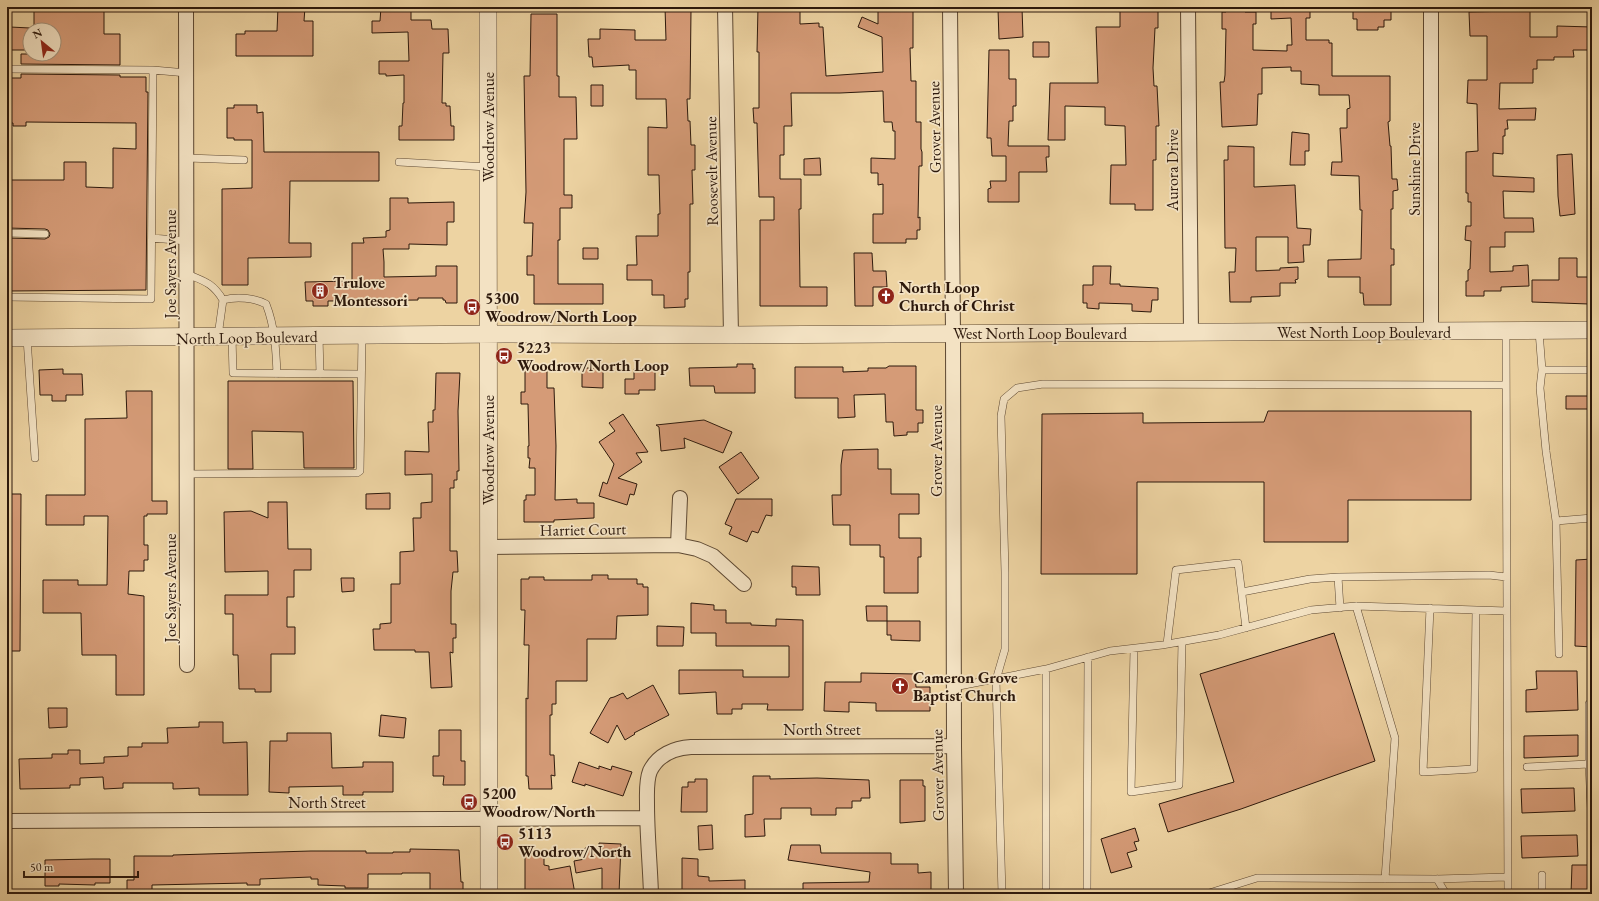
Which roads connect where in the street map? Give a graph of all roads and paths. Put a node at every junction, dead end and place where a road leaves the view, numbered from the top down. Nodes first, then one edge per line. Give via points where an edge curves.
1 (186, 7) edge
2 (488, 7) edge
3 (726, 7) edge
4 (950, 7) edge
5 (1188, 7) edge
6 (1431, 7) edge
7 (7, 69) edge
8 (153, 70) junction
9 (187, 73) junction
10 (187, 158) junction
11 (244, 160) dead end
12 (399, 162) dead end
13 (488, 167) junction
14 (7, 232) edge
15 (45, 234) dead end
16 (152, 238) junction
17 (187, 241) junction
18 (187, 274) junction
19 (7, 297) edge
20 (223, 300) junction
21 (1592, 330) edge
22 (1431, 331) junction
23 (1506, 331) junction
24 (1539, 331) junction
25 (1190, 333) junction
26 (488, 334) junction
27 (953, 334) junction
28 (731, 335) junction
29 (319, 336) junction
30 (362, 336) junction
31 (225, 337) junction
32 (274, 337) junction
33 (7, 338) edge
34 (27, 338) junction
35 (186, 338) junction
36 (1542, 370) junction
37 (1592, 370) edge
38 (277, 374) junction
39 (320, 374) junction
40 (361, 374) junction
41 (1506, 385) junction
42 (35, 458) dead end
43 (187, 474) junction
44 (680, 498) dead end
45 (1592, 518) edge
46 (1556, 521) junction
47 (678, 545) junction
48 (488, 548) junction
49 (1338, 577) junction
50 (1506, 577) junction
51 (744, 584) dead end
52 (1242, 592) junction
53 (1356, 606) junction
54 (1340, 608) junction
55 (1430, 608) junction
56 (1476, 610) junction
57 (1507, 611) junction
58 (1246, 628) junction
59 (1182, 642) junction
60 (1167, 644) junction
61 (1134, 648) junction
62 (1559, 654) dead end
63 (1088, 657) junction
64 (187, 665) dead end
65 (1046, 669) junction
66 (996, 680) junction
67 (954, 687) junction
68 (1592, 704) edge
69 (7, 734) edge
70 (11, 735) dead end
71 (954, 746) junction
72 (1589, 764) junction
73 (1527, 766) dead end
74 (488, 818) junction
75 (647, 818) junction
76 (7, 821) edge
77 (1592, 830) edge
78 (1542, 875) dead end
79 (1507, 877) junction
80 (1437, 878) junction
81 (1385, 879) junction
82 (489, 894) edge
83 (652, 894) edge
84 (956, 894) edge
85 (1002, 894) edge
86 (1046, 894) edge
87 (1087, 894) edge
88 (1206, 894) edge
89 (1446, 894) edge
90 (1508, 894) edge
91 (1542, 894) edge

1 - 9 street, Joe Sayers Avenue
2 - 13 street, Woodrow Avenue
3 - 28 street, Roosevelt Avenue
4 - 27 street, Grover Avenue
5 - 25 street, Aurora Drive
6 - 22 street, Sunshine Drive
7 - 8 lane
8 - 9 lane
8 - 16 lane
9 - 10 street, Joe Sayers Avenue
10 - 11 lane
10 - 17 street, Joe Sayers Avenue
12 - 13 lane
13 - 26 street, Woodrow Avenue
14 - 15 lane
16 - 17 lane
16 - 19 lane via 151,299
17 - 18 street, Joe Sayers Avenue
18 - 20 lane via 209,283
18 - 35 street, Joe Sayers Avenue
20 - 31 lane
20 - 32 lane via 257,300 266,304 272,318
21 - 24 street, West North Loop Boulevard
22 - 23 street, West North Loop Boulevard
22 - 25 street, West North Loop Boulevard
23 - 24 street, West North Loop Boulevard
23 - 41 lane
24 - 36 lane
25 - 27 street, West North Loop Boulevard
26 - 28 street, West North Loop Boulevard
26 - 30 street, North Loop Boulevard
26 - 48 street, Woodrow Avenue
27 - 28 street, West North Loop Boulevard
27 - 67 street, Grover Avenue
29 - 30 street, North Loop Boulevard
29 - 32 street, North Loop Boulevard
29 - 39 lane
30 - 40 lane
31 - 32 street, North Loop Boulevard
31 - 35 street, North Loop Boulevard
31 - 38 lane via 233,373
32 - 38 lane
33 - 34 street, North Loop Boulevard
34 - 35 street, North Loop Boulevard
34 - 42 lane
35 - 43 street, Joe Sayers Avenue
36 - 37 lane
36 - 46 lane via 1540,388
38 - 39 lane
39 - 40 lane
40 - 43 lane via 360,471 357,473
41 - 50 lane
41 - 66 lane via 1043,384 1017,388 1004,399 1001,416 1005,649
43 - 64 street, Joe Sayers Avenue
44 - 47 street
45 - 46 lane
46 - 62 lane
47 - 48 street, Harriet Court
47 - 51 street, Harriet Court via 713,556
48 - 74 street, Woodrow Avenue
49 - 50 lane via 1489,574
49 - 52 lane via 1310,579
49 - 54 lane
50 - 57 lane
52 - 58 lane
52 - 60 lane via 1238,563 1176,570
53 - 54 lane
53 - 55 lane
53 - 81 lane via 1395,738
54 - 58 lane via 1311,610
55 - 56 lane
55 - 56 lane via 1422,772 1474,770
56 - 57 lane
57 - 79 lane
58 - 59 lane
59 - 60 lane
59 - 61 lane via 1179,785 1131,792
60 - 61 lane
61 - 63 lane
63 - 65 lane
63 - 87 lane
65 - 66 lane
65 - 86 lane
66 - 67 lane
66 - 85 lane
67 - 71 street, Grover Avenue
68 - 72 lane via 1589,704
69 - 70 path
71 - 75 street, North Street via 691,747 671,750 656,761 647,779
71 - 84 street, Grover Avenue
72 - 73 lane
72 - 77 lane
74 - 75 street, North Street
74 - 76 street, North Street
74 - 82 street, Woodrow Avenue
75 - 83 street, North Street
78 - 91 lane
79 - 80 lane
79 - 90 lane
80 - 81 lane
80 - 89 lane
81 - 88 lane via 1257,878

